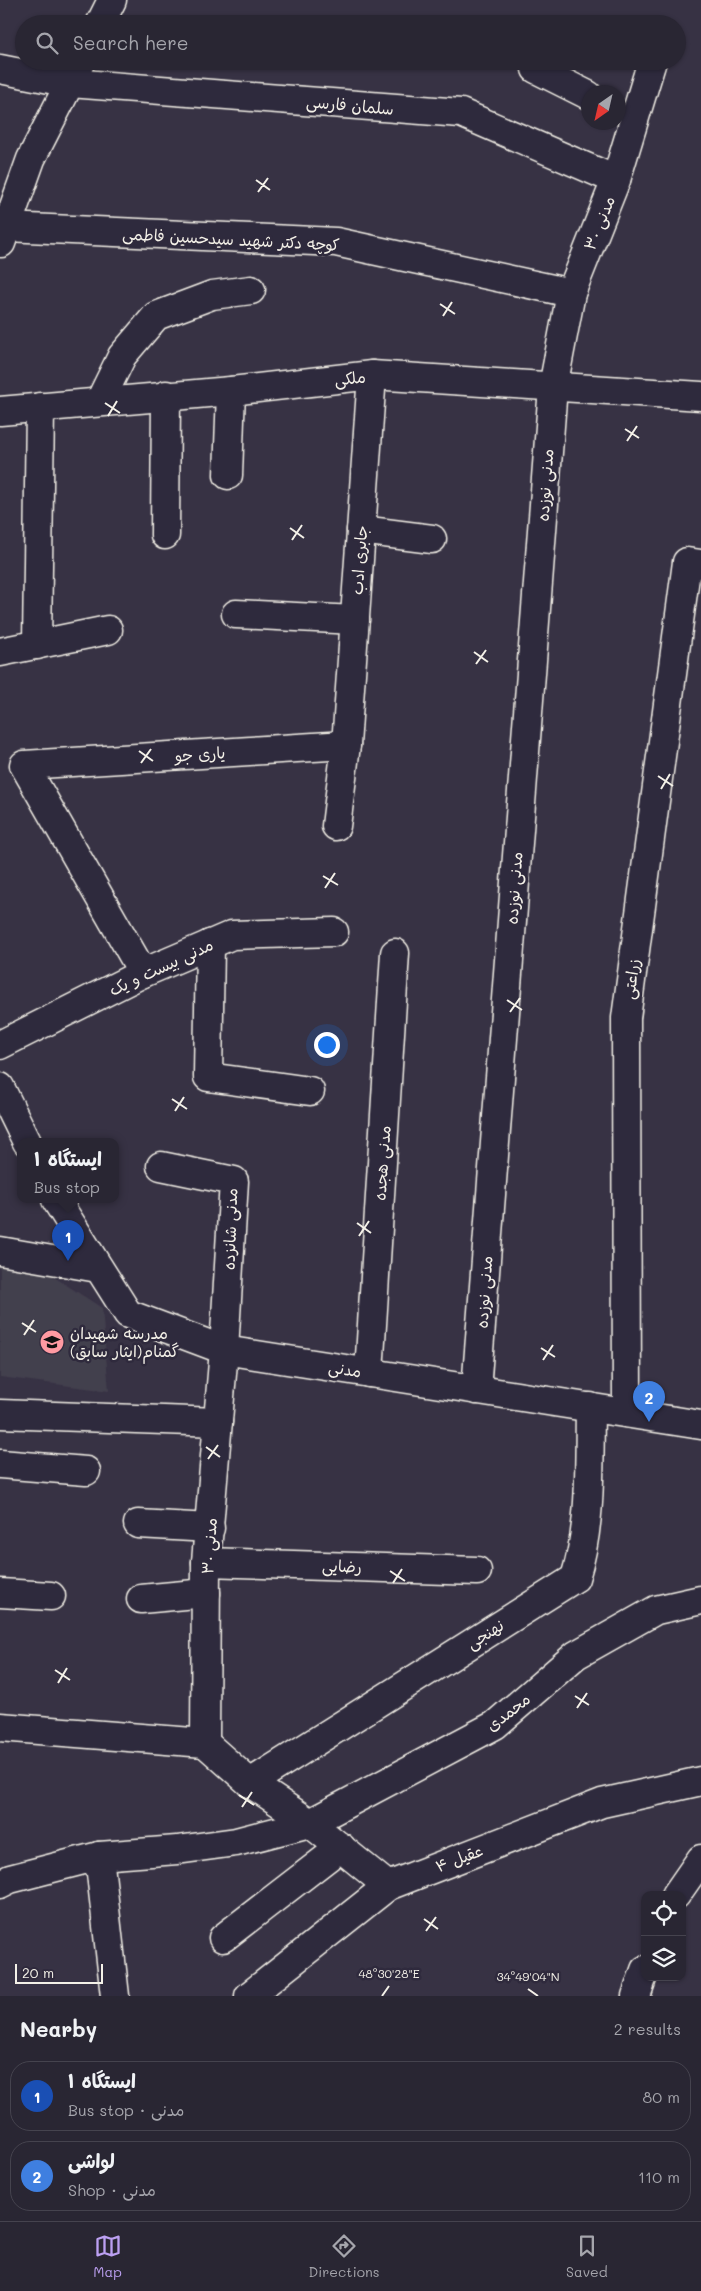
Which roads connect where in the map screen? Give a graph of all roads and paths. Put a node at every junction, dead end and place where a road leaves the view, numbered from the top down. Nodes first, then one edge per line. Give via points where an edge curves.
1 (0, 69) edge
2 (15, 70) edge
3 (25, 70) edge
4 (538, 70) edge
5 (648, 70) edge
6 (76, 72) edge
7 (581, 91) edge
8 (627, 113) edge
9 (616, 180) junction
10 (9, 192) edge
11 (3, 236) edge
12 (252, 290) dead end
13 (571, 294) junction
14 (372, 376) junction
15 (553, 387) junction
16 (231, 391) junction
17 (166, 395) junction
18 (701, 396) edge
19 (100, 401) junction
20 (40, 407) junction
21 (0, 410) edge
22 (228, 476) dead end
23 (362, 530) junction
24 (165, 535) dead end
25 (432, 539) dead end
26 (701, 564) edge
27 (236, 614) dead end
28 (355, 620) junction
29 (108, 630) dead end
30 (37, 645) junction
31 (0, 652) edge
32 (346, 745) junction
33 (336, 826) dead end
34 (334, 932) dead end
35 (210, 944) junction
36 (395, 953) dead end
37 (143, 973) junction
38 (0, 1045) edge
39 (0, 1087) edge
40 (310, 1091) dead end
41 (25, 1138) edge
42 (161, 1166) dead end
43 (58, 1203) edge
44 (0, 1251) edge
45 (98, 1268) junction
46 (224, 1350) junction
47 (369, 1373) junction
48 (476, 1390) junction
49 (590, 1407) junction
50 (627, 1413) junction
51 (2, 1421) edge
52 (218, 1422) junction
53 (701, 1425) edge
54 (0, 1464) edge
55 (86, 1471) dead end
56 (138, 1524) dead end
57 (210, 1528) junction
58 (206, 1562) junction
59 (477, 1571) dead end
60 (0, 1593) edge
61 (206, 1593) junction
62 (51, 1596) dead end
63 (142, 1599) dead end
64 (701, 1600) edge
65 (0, 1727) edge
66 (205, 1742) junction
67 (701, 1781) edge
68 (250, 1783) junction
69 (310, 1823) junction
70 (341, 1847) junction
71 (99, 1856) junction
72 (701, 1859) edge
73 (0, 1884) edge
74 (388, 1886) junction
75 (679, 1891) edge
76 (223, 1938) dead end
77 (641, 1981) edge
78 (115, 1996) edge
79 (249, 1996) edge
80 (636, 1996) edge

1 - 2 street, سلمان فارسی
3 - 6 street, سلمان فارسی
4 - 7 street
5 - 8 street, مدنی ۳۰
6 - 9 street, سلمان فارسی via 461,114
6 - 10 street via 31,159
8 - 9 street, مدنی ۳۰
9 - 13 street, مدنی ۳۰
10 - 11 street
11 - 13 street, کوچه دکتر شهید سیدحسین فاطمی via 336,242
12 - 19 street via 212,295 156,316 122,356
13 - 15 street, مدنی ۳۰
14 - 15 street, ملکی
14 - 16 street, ملکی
14 - 23 street, جابری ادب
15 - 18 street, ملکی
15 - 48 street, مدنی نوزده
16 - 17 street, ملکی
16 - 22 street
17 - 19 street, ملکی
17 - 24 street
19 - 20 street, ملکی
20 - 21 street, ملکی
20 - 30 street
23 - 25 street
23 - 28 street, جابری ادب
26 - 50 street, زراعتی via 687,562 626,1018
27 - 28 street
28 - 32 street, جابری ادب
29 - 30 street
30 - 31 street
32 - 33 street, جابری ادب
32 - 37 street, یاری جو via 24,765
34 - 35 street, مدنی بیست و یک via 232,935
35 - 37 street, مدنی بیست و یک
35 - 40 street via 208,1077
36 - 47 street, مدنی هجده
37 - 38 street, مدنی بیست و یک
39 - 41 street
42 - 46 street, مدنی شانزده via 234,1181
43 - 45 street, مدنی
44 - 45 street
45 - 46 street, مدنی via 128,1314
46 - 47 street, مدنی
46 - 52 street, مدنی ۳۰
47 - 48 street, مدنی
48 - 49 street, مدنی
49 - 50 street, مدنی
49 - 68 street, نهنجی via 589,1482 583,1554 575,1578
50 - 53 street, مدنی
51 - 52 street
52 - 57 street, مدنی ۳۰
54 - 55 street
56 - 57 street
57 - 58 street, مدنی ۳۰
58 - 59 street, رضایی
58 - 61 street, مدنی ۳۰
60 - 62 street
61 - 63 street
61 - 66 street, مدنی ۳۰
64 - 69 street, محمدی via 656,1610 576,1655 495,1725
65 - 66 street
66 - 68 street
67 - 74 street, عقیل ۴ via 602,1803
68 - 69 street
69 - 70 street
69 - 71 street, محمدی via 236,1842
70 - 74 street
70 - 76 street
71 - 73 street, محمدی
71 - 78 street
72 - 75 street
74 - 79 street, عقیل ۴
77 - 80 street

